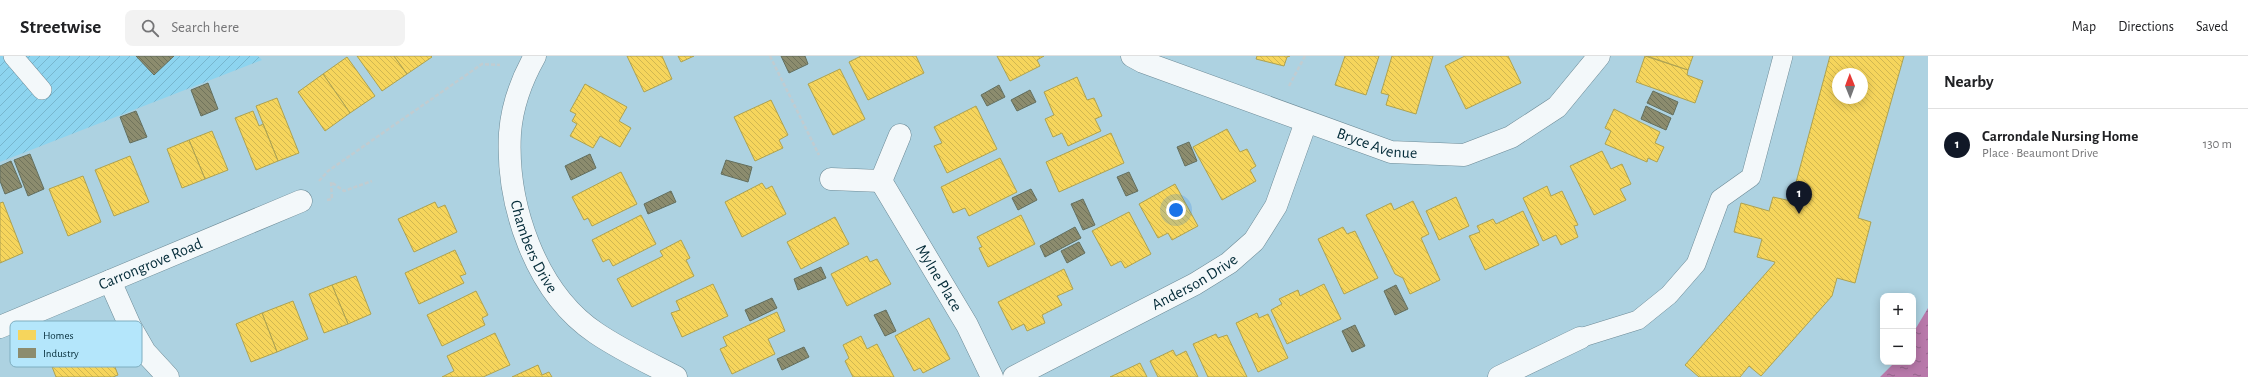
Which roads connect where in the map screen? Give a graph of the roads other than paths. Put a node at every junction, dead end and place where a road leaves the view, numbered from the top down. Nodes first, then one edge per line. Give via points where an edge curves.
1 (13, 56) edge
2 (1132, 56) edge
3 (1599, 56) edge
4 (1783, 56) edge
5 (531, 62) edge
6 (42, 90) dead end
7 (1306, 122) junction
8 (900, 135) dead end
9 (831, 179) road end
10 (881, 181) junction
11 (302, 201) road end
12 (110, 281) junction
13 (14, 321) edge
14 (128, 321) edge
15 (10, 323) edge
16 (0, 327) edge
17 (1580, 338) joint
18 (142, 347) edge
19 (1504, 376) edge
20 (168, 377) edge
21 (676, 377) edge
22 (992, 377) edge
23 (1014, 377) edge

1 - 6 lane
2 - 7 street, Bryce Avenue
3 - 7 street, Bryce Avenue via 1557,107 1512,137 1464,154 1391,152
4 - 17 lane via 1751,177 1720,199 1696,264 1669,295 1638,320
5 - 21 street, Chambers Drive via 517,97 510,133 512,187 521,227 536,264 562,302 596,333
7 - 23 street, Anderson Drive via 1276,206 1254,241 1229,263 1195,284
8 - 10 street
9 - 10 street
10 - 22 street, Mylne Place via 967,325
11 - 12 street, Carrongrove Road
12 - 13 street, Carrongrove Road
12 - 14 street
15 - 16 street, Carrongrove Road
17 - 19 street
18 - 20 street

